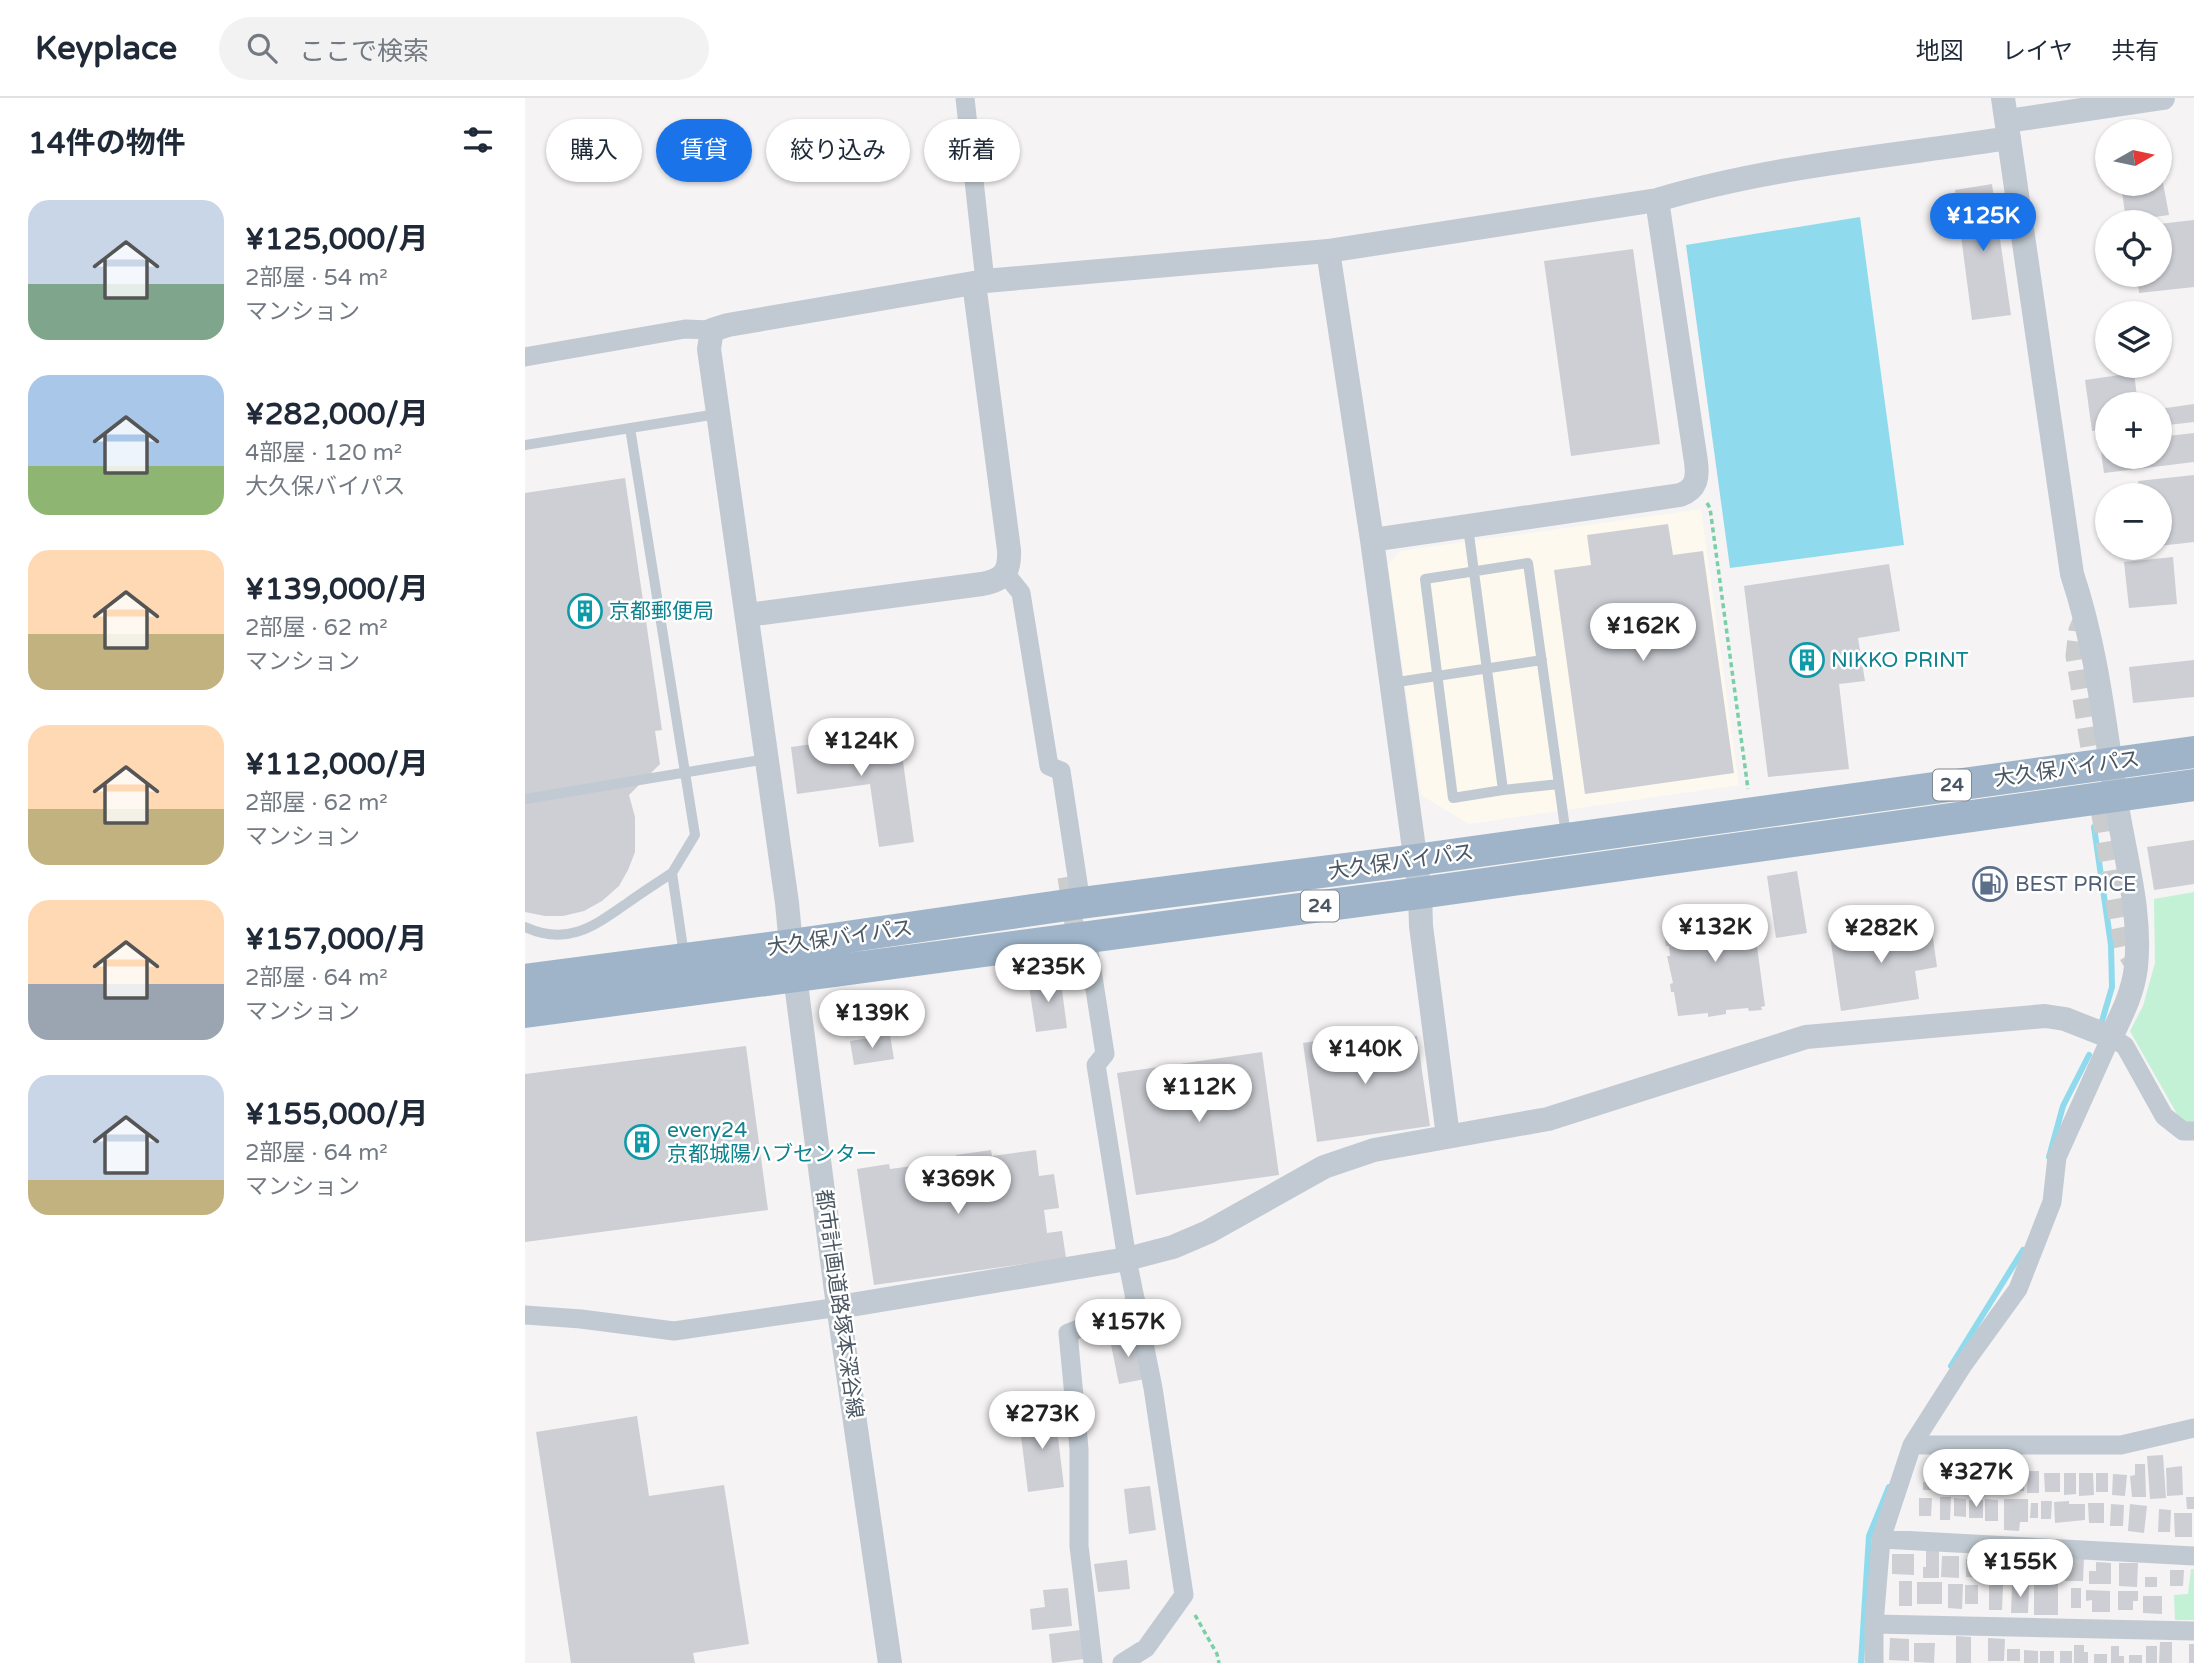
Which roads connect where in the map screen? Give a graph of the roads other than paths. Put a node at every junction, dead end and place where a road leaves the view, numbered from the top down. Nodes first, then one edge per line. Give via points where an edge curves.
1 (965, 98) edge
2 (2163, 98) edge
3 (2006, 119) edge
4 (1657, 200) junction
5 (1328, 251) junction
6 (979, 282) junction
7 (712, 330) junction
8 (525, 357) edge
9 (718, 414) junction
10 (630, 428) junction
11 (525, 444) edge
12 (1468, 526) junction
13 (1372, 540) junction
14 (1474, 572) junction
15 (1005, 573) junction
16 (747, 615) junction
17 (1542, 660) junction
18 (1487, 669) junction
19 (1437, 676) junction
20 (1391, 683) junction
21 (2194, 751) edge
22 (767, 758) junction
23 (2111, 763) junction
24 (1049, 766) junction
25 (687, 772) junction
26 (1559, 784) junction
27 (2194, 785) edge
28 (1503, 790) junction
29 (2115, 795) junction
30 (525, 799) edge
31 (1567, 839) junction
32 (1415, 860) junction
33 (672, 873) junction
34 (1074, 890) junction
35 (1420, 893) junction
36 (525, 928) edge
37 (1084, 950) junction
38 (685, 959) junction
39 (793, 960) junction
40 (525, 979) edge
41 (525, 1012) edge
42 (2111, 1037) junction
43 (2194, 1131) edge
44 (1448, 1136) junction
45 (1128, 1259) junction
46 (1136, 1301) junction
47 (839, 1307) junction
48 (525, 1315) edge
49 (2194, 1428) edge
50 (1912, 1445) junction
51 (1881, 1539) junction
52 (2194, 1556) edge
53 (1874, 1624) junction
54 (2194, 1631) edge
55 (890, 1663) edge
56 (1093, 1663) edge
57 (1122, 1663) edge
58 (1874, 1663) edge

1 - 6 street
2 - 3 street
3 - 4 street
3 - 23 street via 2072,574 2098,674
4 - 5 street
4 - 12 street via 1696,482 1680,495
5 - 6 street
5 - 13 street
6 - 7 street
6 - 15 street via 1009,550
7 - 8 street via 685,330
7 - 9 street, 都市計画道路塚本深谷線 via 709,349
9 - 10 lane
9 - 16 street, 都市計画道路塚本深谷線
10 - 11 lane
10 - 25 lane
12 - 13 street
12 - 14 lane
13 - 20 street
14 - 17 lane via 1528,563
14 - 18 lane
14 - 19 lane via 1425,579
15 - 16 street via 982,584
15 - 24 street via 1021,593
16 - 22 street, 都市計画道路塚本深谷線
17 - 18 lane
17 - 26 lane
18 - 19 lane
18 - 28 lane
19 - 20 lane
19 - 28 lane via 1453,798
20 - 32 street
21 - 23 highway, 大久保バイパス / 24
22 - 25 lane
22 - 39 street, 都市計画道路塚本深谷線
23 - 29 street
23 - 31 highway, 大久保バイパス / 24
24 - 34 street
24 - 34 street via 1061,771
25 - 30 lane
25 - 33 lane via 695,835
26 - 28 lane
26 - 31 lane
27 - 29 highway, 大久保バイパス / 24
29 - 35 highway, 大久保バイパス / 24
29 - 42 street via 2138,922 2130,999
31 - 32 highway, 大久保バイパス / 24
32 - 34 highway, 大久保バイパス / 24
32 - 35 street
33 - 36 lane via 585,931 555,935
33 - 38 lane
34 - 39 highway, 大久保バイパス / 24
35 - 37 highway, 大久保バイパス / 24
35 - 44 street
37 - 39 highway, 大久保バイパス / 24
37 - 45 street via 1105,1054 1096,1065
38 - 39 highway, 大久保バイパス / 24
38 - 40 highway, 大久保バイパス / 24
39 - 41 highway, 大久保バイパス / 24
39 - 47 street, 都市計画道路塚本深谷線
42 - 43 street via 2125,1046 2164,1116 2183,1131
42 - 44 street via 2045,1016 1805,1037 1548,1119
42 - 50 street via 2057,1157 2052,1202 2018,1289
44 - 45 street via 1374,1150 1324,1167 1208,1232
45 - 46 street
45 - 47 street
46 - 56 street via 1125,1311 1068,1332 1079,1449 1079,1546
46 - 57 street via 1184,1595 1146,1648
47 - 48 street via 674,1331
47 - 55 street, 都市計画道路塚本深谷線
49 - 50 street via 2121,1445
50 - 51 street
51 - 52 street
51 - 53 street
53 - 54 street
53 - 58 street

